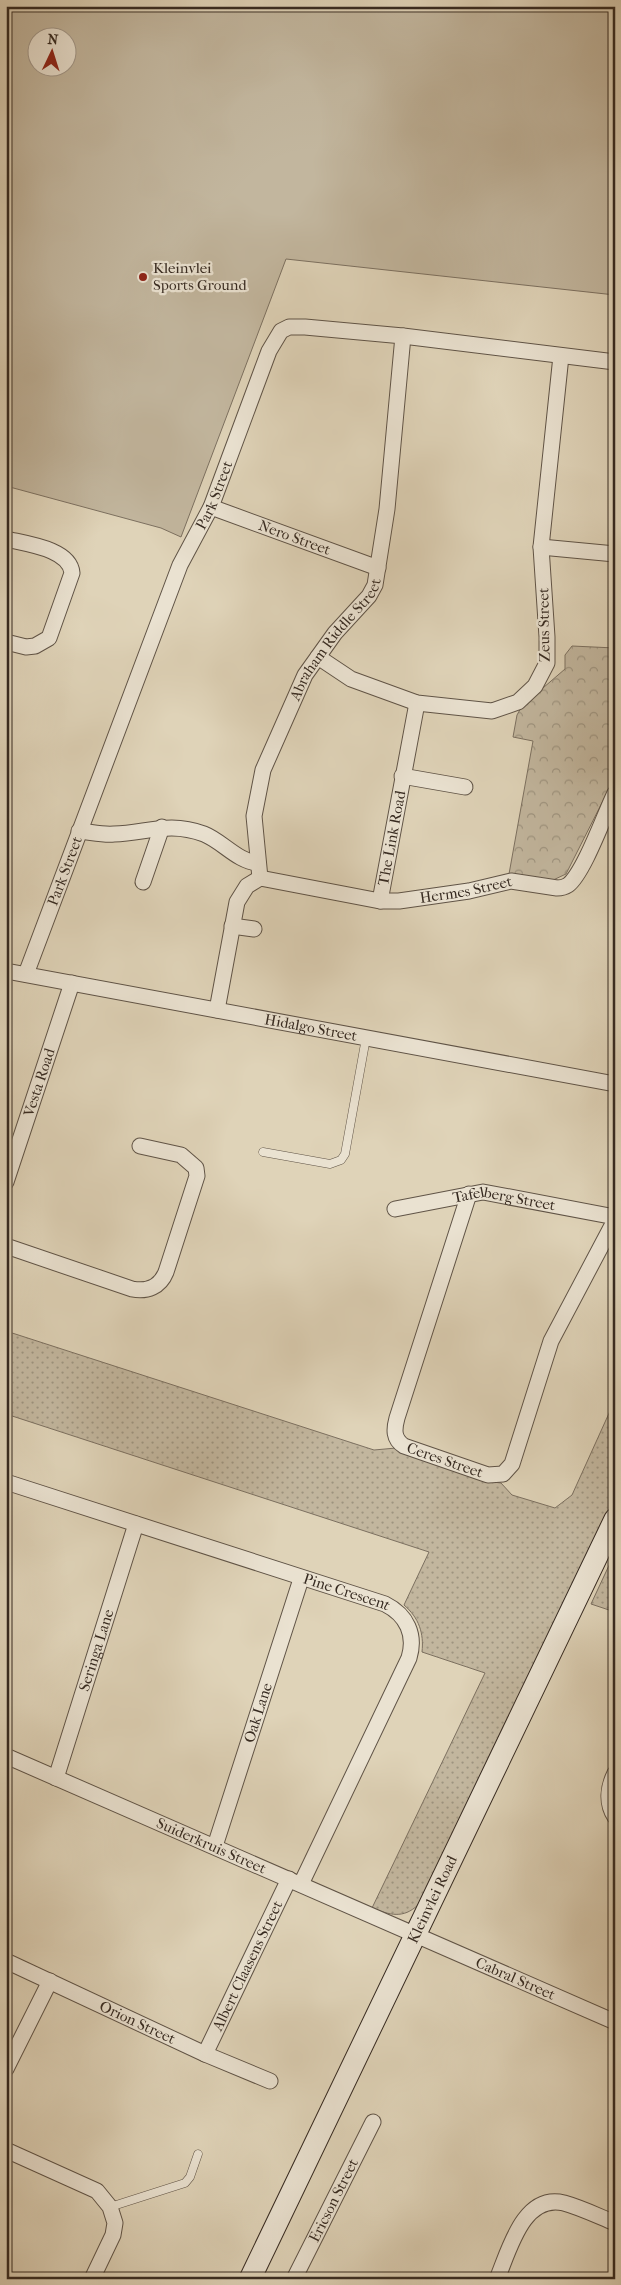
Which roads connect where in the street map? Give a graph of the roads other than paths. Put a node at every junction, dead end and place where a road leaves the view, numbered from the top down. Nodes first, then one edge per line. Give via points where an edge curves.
1 (403, 336) junction
2 (561, 356) junction
3 (615, 362) edge
4 (211, 507) junction
5 (6, 539) edge
6 (541, 548) junction
7 (615, 554) edge
8 (378, 568) junction
9 (6, 642) edge
10 (318, 657) junction
11 (417, 703) junction
12 (402, 776) junction
13 (466, 787) dead end
14 (615, 793) edge
15 (162, 827) junction
16 (80, 831) junction
17 (259, 870) junction
18 (143, 882) dead end
19 (380, 901) junction
20 (232, 926) junction
21 (254, 929) dead end
22 (6, 970) edge
23 (26, 974) junction
24 (72, 983) junction
25 (217, 1010) junction
26 (366, 1038) junction
27 (615, 1084) edge
28 (140, 1146) dead end
29 (263, 1152) dead end
30 (6, 1182) edge
31 (469, 1194) junction
32 (395, 1210) dead end
33 (615, 1218) edge
34 (6, 1246) edge
35 (6, 1482) edge
36 (615, 1519) edge
37 (136, 1524) junction
38 (610, 1541) edge
39 (301, 1579) junction
40 (6, 1756) edge
41 (615, 1773) edge
42 (56, 1778) junction
43 (615, 1817) edge
44 (215, 1846) junction
45 (295, 1881) junction
46 (416, 1934) junction
47 (6, 1961) edge
48 (50, 1982) junction
49 (615, 2022) edge
50 (205, 2054) junction
51 (6, 2069) edge
52 (270, 2082) dead end
53 (373, 2122) dead end
54 (6, 2150) edge
55 (198, 2154) dead end
56 (110, 2207) junction
57 (615, 2223) edge
58 (92, 2279) edge
59 (250, 2279) edge
60 (294, 2279) edge
61 (497, 2279) edge

1 - 2 street, Park Street
1 - 4 street, Park Street via 292,327 278,334
1 - 8 street, Abraham Riddle Street via 387,509
2 - 3 street, Park Street
2 - 6 street, Zeus Street
4 - 8 street, Nero Street
4 - 16 street, Park Street via 180,565
5 - 9 street via 60,554 72,565 49,638 26,647
6 - 7 street
6 - 11 street, Zeus Street via 547,663 535,686 518,702 492,711
8 - 10 street, Abraham Riddle Street via 369,596
10 - 11 street, Zeus Street via 351,679
10 - 17 street, Abraham Riddle Street via 297,690 263,770 254,816
11 - 12 street, The Link Road
12 - 13 street, The Link Road
12 - 19 street, The Link Road
14 - 19 street, Hermes Street via 578,872 563,887 511,881 469,892
15 - 16 street, Hermes Street via 115,834
15 - 17 street, Hermes Street via 204,834
15 - 18 street
16 - 23 street, Park Street
17 - 19 street, Hermes Street
17 - 20 street via 240,895
20 - 21 street
20 - 25 street
22 - 23 street, Hidalgo Street
23 - 24 street, Hidalgo Street
24 - 25 street, Hidalgo Street
24 - 30 street, Vesta Road
25 - 26 street, Hidalgo Street
26 - 27 street, Hidalgo Street
26 - 29 lane via 345,1154 341,1160 330,1164
28 - 34 street via 181,1155 196,1168 197,1176 166,1272 152,1288 132,1289
31 - 32 street, Tafelberg Street
31 - 33 street, Tafelberg Street via 492,1193
31 - 33 street, Ceres Street via 395,1430 399,1443 404,1446 488,1475 503,1474 512,1464 551,1341
35 - 37 street, Pine Crescent
36 - 38 street, Kleinvlei Road
37 - 39 street, Pine Crescent
37 - 42 street, Seringa Lane
38 - 46 street, Kleinvlei Road
39 - 44 street, Oak Lane
39 - 45 street, Pine Crescent via 392,1608 408,1625 412,1642 409,1658
40 - 42 street, Suiderkruis Street
41 - 43 street via 609,1791 609,1806
42 - 44 street, Suiderkruis Street
44 - 45 street, Suiderkruis Street
45 - 46 street, Suiderkruis Street
45 - 50 street, Albert Claasens Street
46 - 49 street, Cabral Street
46 - 59 street, Kleinvlei Road
47 - 48 street, Orion Street
48 - 50 street, Orion Street
48 - 51 street
50 - 52 street, Orion Street
53 - 60 street, Ericson Street
54 - 56 street via 97,2191
55 - 56 lane via 185,2183
56 - 58 street via 115,2224 113,2235
57 - 61 street via 562,2202 543,2203 524,2220

